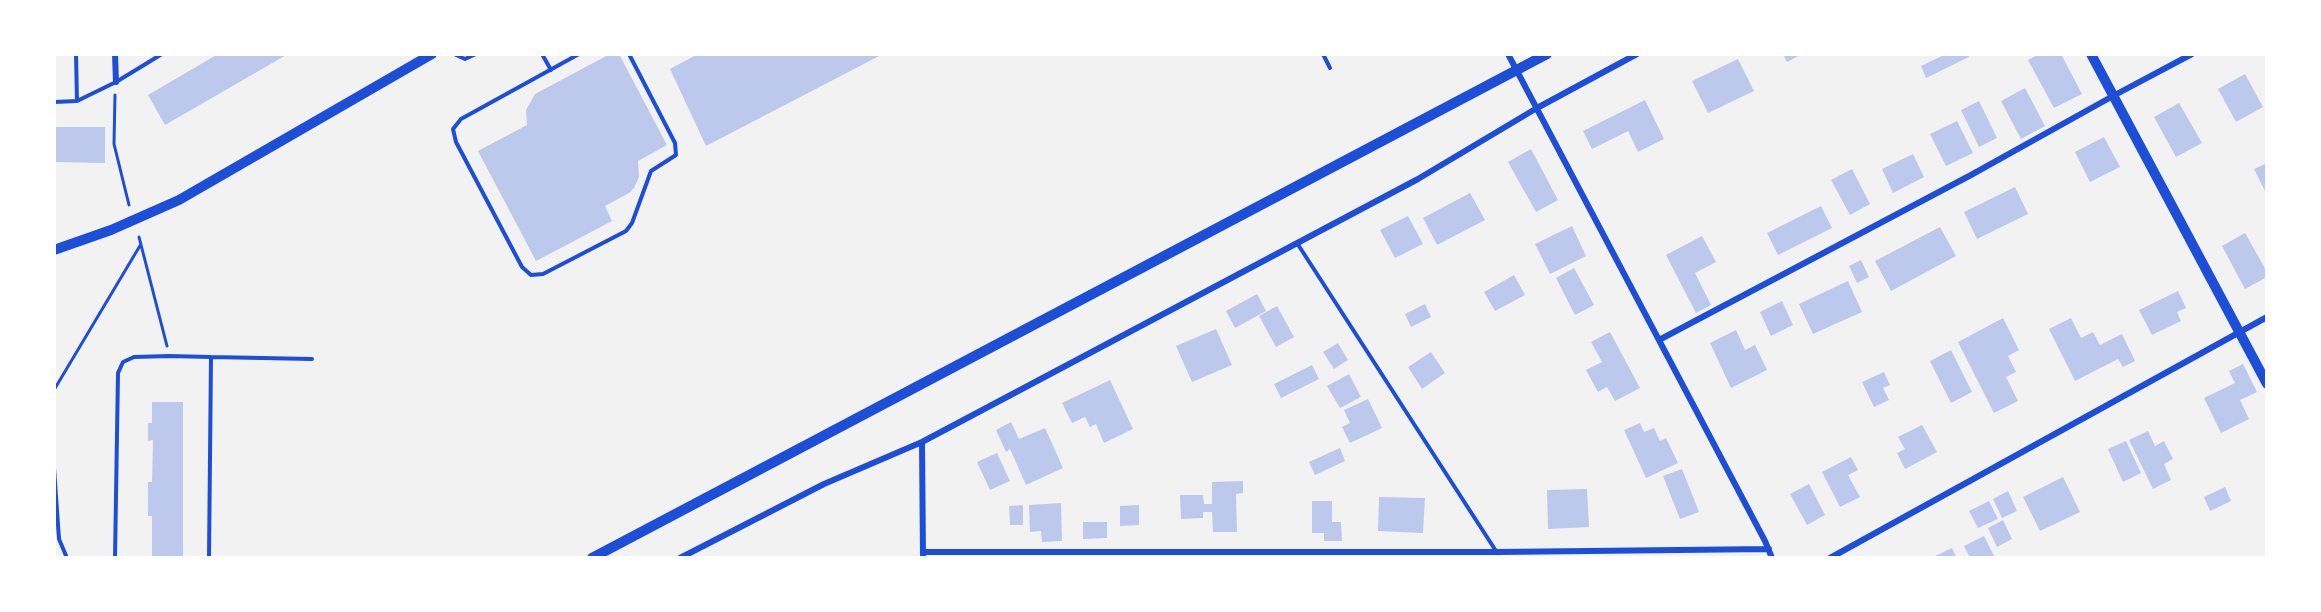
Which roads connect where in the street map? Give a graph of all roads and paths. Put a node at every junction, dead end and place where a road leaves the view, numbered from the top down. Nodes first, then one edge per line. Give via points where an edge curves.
1 (76, 54) edge
2 (115, 54) edge
3 (162, 54) edge
4 (432, 54) edge
5 (454, 54) edge
6 (476, 54) edge
7 (542, 54) edge
8 (579, 54) edge
9 (629, 54) edge
10 (1323, 54) edge
11 (1508, 54) edge
12 (1547, 54) edge
13 (1637, 54) edge
14 (2091, 54) edge
15 (2192, 54) edge
16 (1330, 68) dead end
17 (551, 70) junction
18 (1517, 71) junction
19 (116, 82) junction
20 (2113, 96) junction
21 (76, 101) junction
22 (54, 102) edge
23 (1537, 108) junction
24 (129, 205) dead end
25 (139, 237) dead end
26 (1297, 243) junction
27 (141, 244) junction
28 (54, 250) edge
29 (2267, 316) edge
30 (2239, 331) junction
31 (1659, 340) junction
32 (169, 356) junction
33 (211, 357) junction
34 (312, 359) dead end
35 (2267, 384) edge
36 (54, 390) edge
37 (922, 442) junction
38 (54, 468) edge
39 (57, 539) edge
40 (1769, 549) junction
41 (1497, 552) junction
42 (923, 555) edge
43 (67, 558) edge
44 (115, 558) edge
45 (209, 558) edge
46 (592, 558) edge
47 (680, 558) edge
48 (1772, 558) edge
49 (1830, 558) edge

1 - 21 lane
2 - 19 street
3 - 19 lane
4 - 28 street via 179,200
5 - 6 lane via 465,59
7 - 17 lane
8 - 17 lane
9 - 17 lane via 675,143 676,155 651,171 626,231 535,276 522,267 453,133 461,119
10 - 16 lane
11 - 18 street
12 - 18 street
13 - 23 street
14 - 20 street
15 - 20 street
18 - 23 street
18 - 46 street
19 - 21 lane
19 - 24 path via 114,144
20 - 30 street
20 - 31 street
21 - 22 lane
23 - 26 street via 1426,174
23 - 31 street
25 - 27 path
26 - 37 street
26 - 41 lane
27 - 32 path
27 - 36 path
29 - 30 street
30 - 35 street
30 - 49 street
31 - 40 street
32 - 33 lane
32 - 44 lane via 134,357 123,362 118,373
33 - 34 lane
33 - 45 lane
37 - 42 street
37 - 47 street via 824,484
38 - 39 lane
39 - 43 lane
40 - 41 street
40 - 48 street
41 - 42 street

